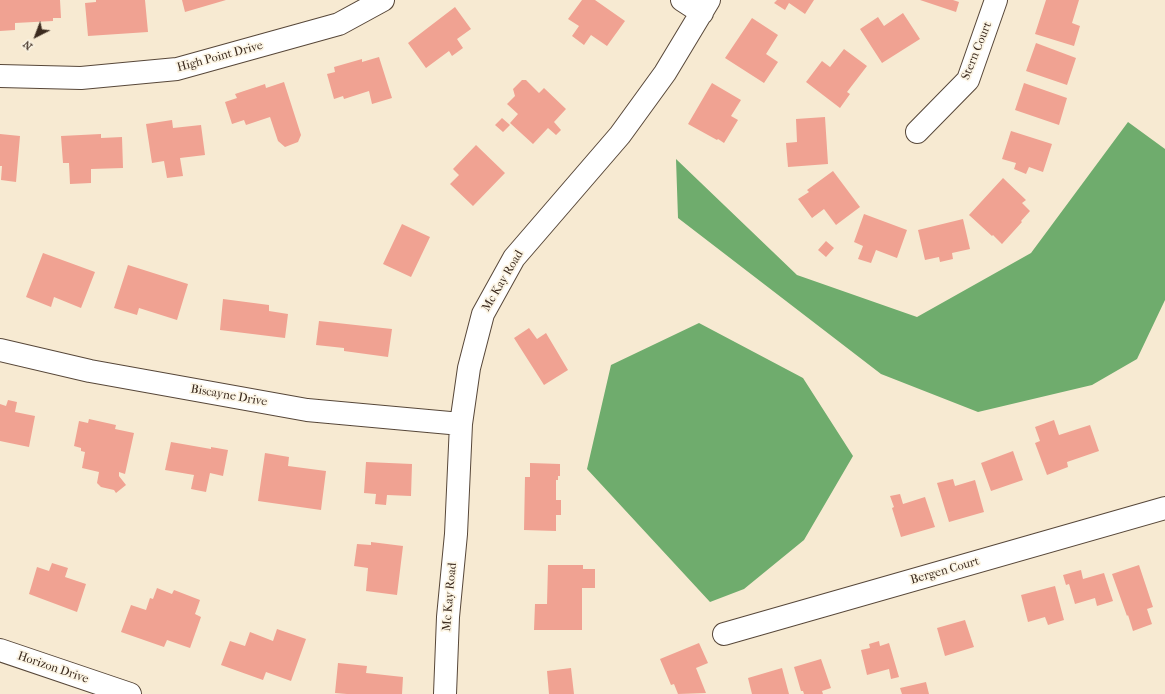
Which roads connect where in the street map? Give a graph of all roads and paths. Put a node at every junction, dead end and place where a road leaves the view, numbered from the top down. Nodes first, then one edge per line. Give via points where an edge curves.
1 (383, 0) edge
2 (682, 0) edge
3 (996, 0) edge
4 (705, 7) edge
5 (0, 76) edge
6 (917, 132) dead end
7 (0, 350) edge
8 (461, 424) junction
9 (1165, 508) edge
10 (724, 634) dead end
11 (0, 650) edge
12 (130, 694) edge
13 (445, 694) edge

1 - 5 street, High Point Drive via 339,24 177,69 81,78
2 - 4 street
3 - 6 street, Stern Court via 968,80
4 - 8 street, Mc Kay Road via 665,73 620,136 514,258 483,314 469,368
7 - 8 street, Biscayne Drive via 90,371 307,410
8 - 13 street, Mc Kay Road
9 - 10 street, Bergen Court
11 - 12 street, Horizon Drive

